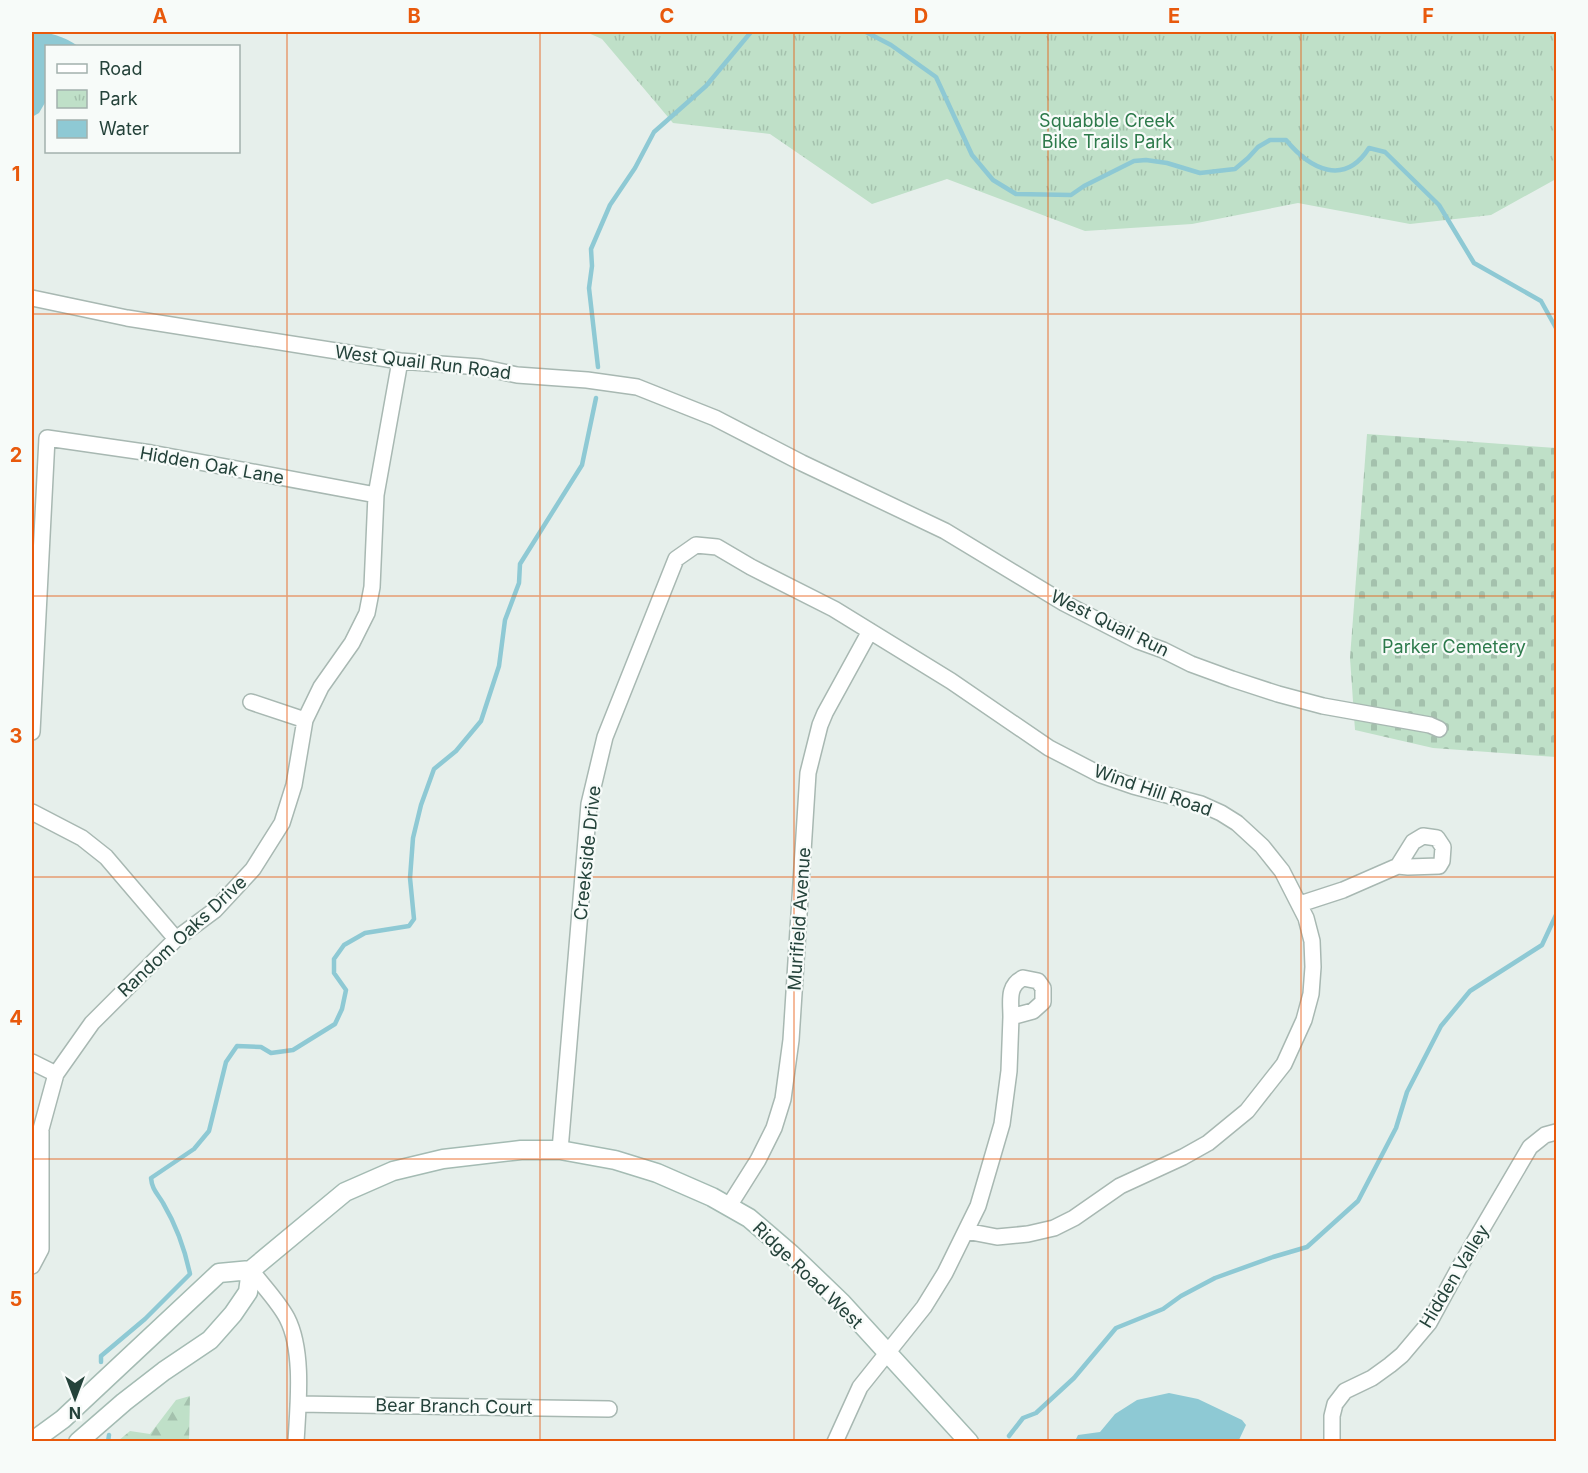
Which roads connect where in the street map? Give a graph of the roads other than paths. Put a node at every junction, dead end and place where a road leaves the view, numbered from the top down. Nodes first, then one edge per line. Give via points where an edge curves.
1 (32, 298) edge
2 (399, 361) junction
3 (802, 463) joint
4 (376, 495) junction
5 (696, 545) joint
6 (870, 631) junction
7 (251, 702) dead end
8 (305, 720) junction
9 (1439, 729) dead end
10 (32, 732) edge
11 (32, 812) edge
12 (1398, 866) dead end
13 (1300, 904) junction
14 (176, 939) junction
15 (1011, 1017) dead end
16 (32, 1062) edge
17 (56, 1074) junction
18 (1557, 1132) edge
19 (560, 1150) junction
20 (729, 1206) junction
21 (966, 1231) junction
22 (32, 1266) edge
23 (251, 1270) junction
24 (888, 1353) junction
25 (298, 1404) junction
26 (609, 1408) dead end
27 (32, 1440) edge
28 (78, 1442) edge
29 (296, 1442) edge
30 (835, 1442) edge
31 (969, 1442) edge
32 (1332, 1442) edge

1 - 2 street, West Quail Run Road via 151,322
2 - 3 street, West Quail Run Road via 637,387 715,418
2 - 4 street, Random Oaks Drive
3 - 9 street, West Quail Run via 945,531 1064,603 1191,664 1301,700
4 - 8 street, Random Oaks Drive via 372,587 367,613
4 - 10 street, Hidden Oak Lane via 47,438
5 - 6 street, Wind Hill Road via 717,547
5 - 19 street, Creekside Drive via 676,559 605,737 589,804
6 - 13 street, Wind Hill Road via 1049,748 1101,775 1201,804 1229,818 1262,846 1282,871
6 - 20 street, Murifield Avenue via 825,712 808,773 791,1040 783,1099 758,1160
7 - 8 street
8 - 14 street, Random Oaks Drive via 294,784 282,823 245,877 215,910
11 - 14 street via 82,838 106,857
12 - 13 street
13 - 21 street, Wind Hill Road via 1312,941 1311,994 1284,1064 1247,1111 1208,1143 1120,1186 1053,1228 997,1237
14 - 17 street, Random Oaks Drive via 92,1023
15 - 21 street via 1002,1124 978,1206
16 - 17 street
17 - 22 street, Random Oaks Drive via 41,1129 41,1249
18 - 32 street, Hidden Valley via 1545,1134 1530,1147 1429,1323 1402,1355 1372,1378 1345,1391 1335,1404
19 - 20 street, Ridge Road West via 657,1173
19 - 23 street, Ridge Road West via 443,1159 393,1171 345,1192
20 - 24 street, Ridge Road West via 791,1254
21 - 24 street via 924,1307
23 - 25 street via 287,1318 297,1353
23 - 27 street via 219,1273 63,1419
23 - 28 street via 248,1292 210,1340 156,1377
24 - 30 street via 860,1387
24 - 31 street, Ridge Road West
25 - 26 street, Bear Branch Court
25 - 29 street

